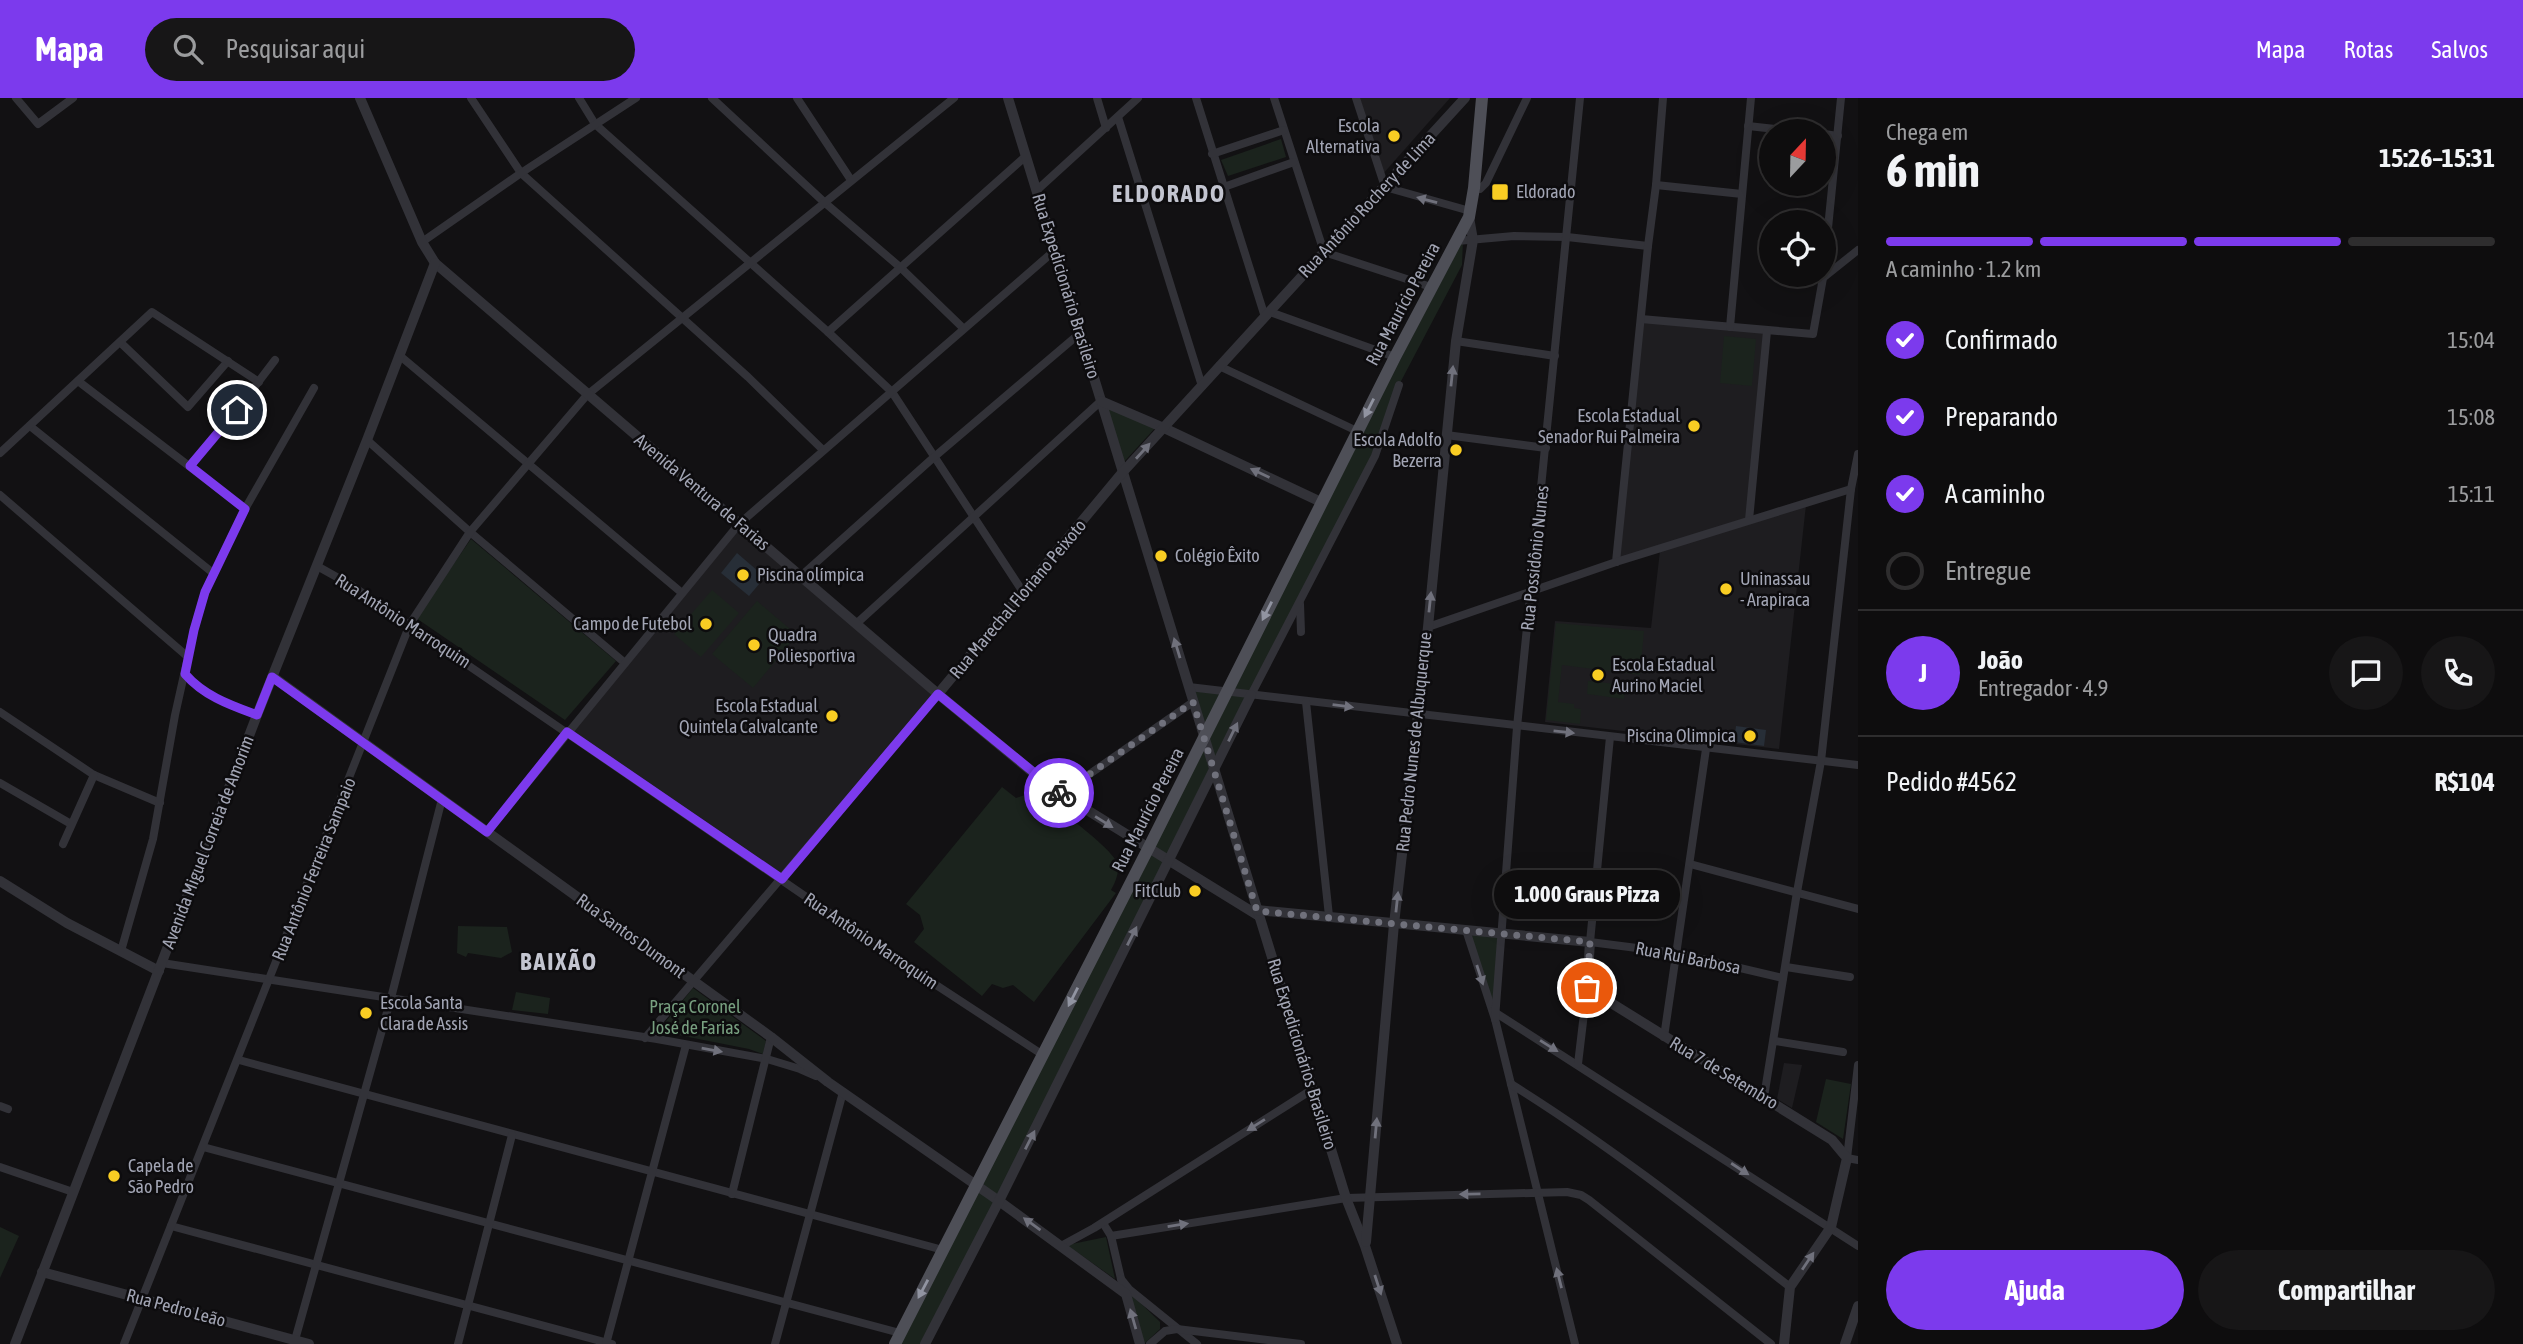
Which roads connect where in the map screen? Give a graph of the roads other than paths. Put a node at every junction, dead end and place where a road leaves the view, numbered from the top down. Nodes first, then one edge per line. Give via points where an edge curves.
1 (16, 98) edge
2 (72, 98) edge
3 (360, 98) edge
4 (471, 98) edge
5 (579, 98) edge
6 (636, 98) edge
7 (712, 98) edge
8 (797, 98) edge
9 (954, 98) edge
10 (1008, 98) edge
11 (1097, 98) edge
12 (1138, 98) edge
13 (1196, 98) edge
14 (1274, 98) edge
15 (1356, 98) edge
16 (1465, 98) edge
17 (1482, 98) edge
18 (1527, 98) edge
19 (1580, 98) edge
20 (1663, 98) edge
21 (1751, 98) edge
22 (1841, 98) edge
23 (1118, 117) junction
24 (595, 124) junction
25 (1748, 127) junction
26 (1107, 128) junction
27 (1759, 128) edge
28 (1284, 130) junction
29 (1838, 135) joint
30 (1212, 155) junction
31 (1026, 156) junction
32 (1294, 162) junction
33 (521, 173) junction
34 (851, 180) junction
35 (1656, 185) junction
36 (1224, 187) junction
37 (1385, 187) junction
38 (1474, 188) junction
39 (1037, 191) junction
40 (1742, 194) junction
41 (824, 202) junction
42 (1830, 210) edge
43 (1470, 214) junction
44 (1567, 237) junction
45 (1473, 240) junction
46 (1457, 241) junction
47 (422, 242) junction
48 (1648, 246) junction
49 (1858, 250) edge
50 (1054, 251) junction
51 (1324, 252) junction
52 (751, 262) junction
53 (435, 263) junction
54 (901, 268) junction
55 (1836, 268) edge
56 (1431, 287) junction
57 (1821, 287) edge
58 (1268, 315) junction
59 (683, 318) junction
60 (1642, 319) junction
61 (1730, 327) junction
62 (963, 328) junction
63 (1767, 331) junction
64 (828, 332) junction
65 (1079, 334) junction
66 (1456, 341) junction
67 (121, 343) junction
68 (399, 355) junction
69 (1555, 356) junction
70 (1395, 357) junction
71 (275, 360) dead end
72 (228, 361) junction
73 (1219, 366) junction
74 (78, 381) junction
75 (259, 382) junction
76 (1399, 385) dead end
77 (1202, 386) junction
78 (314, 388) dead end
79 (892, 392) junction
80 (587, 395) junction
81 (1101, 401) junction
82 (30, 426) junction
83 (1164, 428) junction
84 (1357, 431) junction
85 (1446, 435) junction
86 (368, 440) junction
87 (1546, 448) junction
88 (823, 450) junction
89 (0, 453) edge
90 (1858, 454) edge
91 (933, 457) junction
92 (527, 462) junction
93 (190, 466) junction
94 (1122, 473) junction
95 (1851, 489) junction
96 (0, 495) edge
97 (1321, 502) junction
98 (245, 509) junction
99 (973, 519) junction
100 (1749, 520) junction
101 (739, 524) junction
102 (470, 532) junction
103 (1616, 562) junction
104 (317, 566) junction
105 (213, 573) junction
106 (801, 576) junction
107 (1532, 590) junction
108 (1023, 592) junction
109 (682, 593) junction
110 (1300, 601) junction
111 (410, 624) junction
112 (856, 624) junction
113 (1427, 627) junction
114 (1301, 632) dead end
115 (188, 657) junction
116 (625, 663) junction
117 (185, 674) junction
118 (272, 677) junction
119 (1189, 687) junction
120 (1226, 692) junction
121 (938, 694) junction
122 (1251, 695) junction
123 (1193, 702) junction
124 (1306, 702) junction
125 (0, 712) edge
126 (257, 715) junction
127 (1418, 716) junction
128 (1517, 727) junction
129 (567, 732) junction
130 (1204, 737) junction
131 (1610, 737) junction
132 (365, 742) junction
133 (1706, 749) junction
134 (1821, 761) junction
135 (1858, 765) edge
136 (1215, 769) junction
137 (94, 775) junction
138 (0, 783) edge
139 (1061, 794) junction
140 (442, 799) junction
141 (160, 803) junction
142 (71, 824) junction
143 (487, 832) junction
144 (63, 844) dead end
145 (1148, 849) junction
146 (1169, 861) junction
147 (1690, 864) junction
148 (782, 879) junction
149 (0, 881) edge
150 (1251, 888) junction
151 (1797, 892) junction
152 (1230, 897) junction
153 (1858, 909) edge
154 (1258, 913) junction
155 (1329, 916) junction
156 (1394, 924) junction
157 (1466, 930) junction
158 (1500, 934) junction
159 (1590, 942) junction
160 (121, 951) junction
161 (1676, 953) junction
162 (160, 967) junction
163 (1786, 967) junction
164 (1850, 977) dead end
165 (1783, 978) junction
166 (270, 980) junction
167 (694, 981) junction
168 (1587, 988) junction
169 (391, 998) junction
170 (1493, 1013) junction
171 (771, 1037) junction
172 (1664, 1037) junction
173 (645, 1038) junction
174 (1775, 1041) junction
175 (686, 1045) junction
176 (1843, 1052) dead end
177 (1044, 1055) junction
178 (767, 1059) junction
179 (239, 1060) junction
180 (1578, 1064) junction
181 (1858, 1065) edge
182 (828, 1082) junction
183 (1511, 1084) junction
184 (1314, 1089) junction
185 (843, 1092) junction
186 (363, 1094) junction
187 (1764, 1097) junction
188 (512, 1135) junction
189 (203, 1147) junction
190 (1853, 1159) edge
191 (0, 1167) edge
192 (652, 1173) junction
193 (340, 1185) junction
194 (977, 1185) junction
195 (73, 1192) junction
196 (1538, 1193) junction
197 (732, 1194) junction
198 (1370, 1196) junction
199 (1346, 1198) junction
200 (999, 1200) junction
201 (811, 1214) junction
202 (1103, 1223) junction
203 (490, 1224) junction
204 (171, 1226) junction
205 (1831, 1227) junction
206 (1111, 1236) junction
207 (1061, 1246) junction
208 (1365, 1246) junction
209 (1858, 1246) edge
210 (943, 1250) junction
211 (628, 1259) junction
212 (318, 1264) junction
213 (42, 1272) junction
214 (1121, 1279) junction
215 (1790, 1287) junction
216 (1126, 1294) junction
217 (142, 1299) junction
218 (786, 1302) junction
219 (1858, 1306) edge
220 (468, 1307) junction
221 (1177, 1329) junction
222 (897, 1339) edge
223 (295, 1340) junction
224 (608, 1343) edge
225 (15, 1344) edge
226 (124, 1344) edge
227 (309, 1344) edge
228 (457, 1344) edge
229 (775, 1344) edge
230 (925, 1344) edge
231 (1140, 1344) edge
232 (1150, 1344) edge
233 (1197, 1344) edge
234 (1301, 1344) edge
235 (1397, 1344) edge
236 (1576, 1344) edge
237 (1771, 1344) edge
238 (1784, 1344) edge
239 (1845, 1344) edge

1 - 2 street via 38,124
3 - 47 street, Avenida Ventura de Farias
4 - 33 street
5 - 24 street
6 - 24 street
7 - 41 street
8 - 34 street
9 - 34 street, Rua Antônio Ferreira Sampaio
10 - 31 street, Rua Expedicionário Brasileiro
11 - 26 street
12 - 23 street
13 - 30 street
14 - 28 street
15 - 37 street
16 - 37 street, Rua Antônio Rochery de Lima
17 - 38 main road, Rua Maurício Pereira
18 - 38 street via 1486,183
19 - 44 street, Rua Possidônio Nunes
20 - 35 street
21 - 25 street
22 - 29 street
23 - 26 street
23 - 77 street
24 - 33 street
24 - 52 street
25 - 27 street
25 - 40 street
26 - 39 street
28 - 30 street
28 - 32 street
29 - 42 street
30 - 36 street
31 - 39 street, Rua Expedicionário Brasileiro
31 - 54 street
32 - 36 street
32 - 51 street
33 - 47 street
33 - 59 street
34 - 41 street, Rua Antônio Ferreira Sampaio
35 - 40 street
35 - 48 street
36 - 58 street
43 -> 37 street
37 - 51 street, Rua Antônio Rochery de Lima
38 - 43 main road, Rua Maurício Pereira
39 - 50 street, Rua Expedicionário Brasileiro
40 - 61 street
41 - 52 street, Rua Antônio Ferreira Sampaio
41 - 54 street
43 - 45 street, Rua Pedro Nunes de Albuquerque
43 - 46 main road, Rua Maurício Pereira
44 - 45 street
44 - 48 street
44 - 69 street, Rua Possidônio Nunes
45 - 46 street
45 - 66 street, Rua Pedro Nunes de Albuquerque
46 - 56 main road, Rua Maurício Pereira
47 - 53 street, Avenida Ventura de Farias
48 - 60 street
49 - 55 street
50 - 62 street
50 - 65 street, Rua Expedicionário Brasileiro
51 - 56 street
51 - 58 street, Rua Antônio Rochery de Lima
52 - 59 street, Rua Antônio Ferreira Sampaio
52 - 64 street
53 - 68 street, Avenida Miguel Correia de Amorim
53 - 80 street, Avenida Ventura de Farias
54 - 62 street
54 - 64 street
56 - 70 main road, Rua Maurício Pereira
57 - 63 street via 1813,334
58 - 70 street
58 - 73 street, Rua Antônio Rochery de Lima
59 - 80 street, Rua Antônio Ferreira Sampaio
59 - 88 street
60 - 61 street
60 - 103 street
61 - 63 street
62 - 79 street
63 - 100 street
64 - 79 street
65 - 81 street, Rua Expedicionário Brasileiro
65 - 91 street
66 - 69 street
85 -> 66 street, Rua Pedro Nunes de Albuquerque
67 - 72 street via 152,312
67 - 72 street via 188,407
67 - 74 street
68 - 86 street, Avenida Miguel Correia de Amorim
68 - 92 street
69 - 87 street, Rua Possidônio Nunes
70 -> 84 main road, Rua Maurício Pereira
71 - 75 street
72 - 75 street
73 - 77 street, Rua Antônio Rochery de Lima
73 - 84 street
74 - 82 street
74 - 93 street
75 - 93 street
76 - 110 street via 1375,456
77 - 83 street, Rua Marechal Floriano Peixoto
78 - 98 street
79 - 88 street
79 - 91 street
80 - 92 street, Rua Antônio Ferreira Sampaio
80 - 101 street, Avenida Ventura de Farias
81 - 83 street
81 - 94 street, Rua Expedicionário Brasileiro
81 - 99 street
82 - 89 street
82 - 105 street
94 -> 83 street, Rua Marechal Floriano Peixoto
97 -> 83 street
84 - 97 main road, Rua Maurício Pereira
85 - 87 street
113 -> 85 street, Rua Pedro Nunes de Albuquerque
86 - 102 street
86 - 104 street, Avenida Miguel Correia de Amorim
87 - 107 street, Rua Possidônio Nunes
88 - 101 street
90 - 95 street
91 - 99 street
91 - 106 street
92 - 102 street, Rua Antônio Ferreira Sampaio
92 - 109 street
93 - 98 street
94 - 108 street, Rua Marechal Floriano Peixoto
119 -> 94 street, Rua Expedicionário Brasileiro
95 - 100 street
95 - 134 street
96 - 115 street
97 -> 120 main road, Rua Maurício Pereira
98 - 105 street
99 - 108 street
99 - 112 street
100 - 103 street
101 - 106 street, Avenida Ventura de Farias
101 - 109 street
102 - 111 street, Rua Antônio Ferreira Sampaio
102 - 116 street
103 - 107 street
104 - 111 street, Rua Antônio Marroquim
104 - 118 street, Avenida Miguel Correia de Amorim
105 - 115 street
106 - 112 street, Avenida Ventura de Farias
107 - 113 street
107 - 128 street, Rua Possidônio Nunes
108 - 121 street, Rua Marechal Floriano Peixoto
109 - 116 street
110 - 114 street
110 - 122 street
111 - 129 street, Rua Antônio Marroquim
111 - 132 street, Rua Antônio Ferreira Sampaio
112 - 121 street, Avenida Ventura de Farias
113 - 127 street, Rua Pedro Nunes de Albuquerque
115 - 117 street
116 - 129 street
117 - 126 street via 217,700
117 - 141 street
118 - 126 street, Avenida Miguel Correia de Amorim
118 - 132 street, Rua Santos Dumont
119 - 120 street
119 - 123 street, Rua Expedicionários Brasileiro
120 - 122 street
120 - 130 main road, Rua Maurício Pereira
121 - 139 street, Avenida Ventura de Farias
121 - 148 street, Rua Marechal Floriano Peixoto
122 - 124 street
136 -> 122 street
123 - 130 street, Rua Expedicionários Brasileiro
123 - 139 street
124 -> 127 street
124 - 155 street
125 - 137 street
126 - 162 street, Avenida Miguel Correia de Amorim
127 - 128 street
156 -> 127 street, Rua Pedro Nunes de Albuquerque
128 -> 131 street
128 - 158 street, Rua Possidônio Nunes
129 - 143 street
129 - 148 street, Rua Antônio Marroquim
130 - 136 street, Rua Expedicionários Brasileiro
130 - 145 main road, Rua Maurício Pereira
131 - 133 street
131 - 159 street
132 - 140 street, Rua Santos Dumont
132 - 166 street, Rua Antônio Ferreira Sampaio
133 - 134 street
133 - 147 street
134 - 135 street
134 - 151 street
136 - 146 street
136 - 150 street, Rua Expedicionários Brasileiro
137 - 141 street
137 - 142 street
138 - 142 street
139 -> 145 street, Avenida Ventura de Farias
140 - 143 street, Rua Santos Dumont
140 - 169 street
141 - 160 street
142 - 144 street
143 - 167 street, Rua Santos Dumont
145 - 146 street, Avenida Ventura de Farias
145 -> 177 main road, Rua Maurício Pereira
146 - 152 street, Avenida Ventura de Farias
200 -> 146 street
147 - 151 street
147 - 161 street
148 - 167 street, Rua Marechal Floriano Peixoto
148 - 177 street, Rua Antônio Marroquim
149 - 160 street
150 - 152 street via 1243,896
150 - 154 street, Rua Expedicionários Brasileiro
151 - 153 street
151 - 163 street
152 - 154 street, Avenida Ventura de Farias
154 - 155 street, Rua Rui Barbosa
154 - 184 street, Rua Expedicionários Brasileiro
155 - 156 street, Rua Rui Barbosa
156 - 157 street, Rua Rui Barbosa
198 -> 156 street, Rua Pedro Nunes de Albuquerque
157 - 158 street, Rua Rui Barbosa
157 -> 170 street
158 - 159 street, Rua Rui Barbosa
158 - 170 street, Rua Possidônio Nunes
159 - 161 street, Rua Rui Barbosa
159 - 168 street
160 - 162 street
161 - 165 street, Rua Rui Barbosa
161 - 172 street
162 - 166 street
162 - 195 street, Avenida Miguel Correia de Amorim
163 - 164 street
163 - 165 street
165 - 174 street
166 - 169 street
166 - 179 street, Rua Antônio Ferreira Sampaio
167 - 171 street, Rua Santos Dumont
167 - 173 street, Rua Marechal Floriano Peixoto
168 - 172 street, Rua 7 de Setembro
168 - 180 street
169 - 173 street
169 - 186 street
170 -> 180 street
170 - 183 street
171 - 178 street
171 - 182 street, Rua Santos Dumont
172 - 187 street, Rua 7 de Setembro
173 - 175 street
174 - 176 street
174 - 187 street
175 -> 178 street
175 - 192 street
177 - 194 main road, Rua Maurício Pereira
178 - 182 street
178 - 197 street
179 - 186 street
179 - 189 street, Rua Antônio Ferreira Sampaio
180 -> 205 street
181 - 190 street
182 - 185 street, Rua Santos Dumont
183 - 196 street
183 - 215 street via 1637,1168
184 - 199 street, Rua Expedicionários Brasileiro
184 -> 202 street
185 - 194 street, Rua Santos Dumont
185 - 201 street
186 - 188 street
186 - 193 street
187 - 190 street, Rua 7 de Setembro via 1832,1140
188 - 192 street
188 - 203 street
189 - 193 street
189 - 204 street, Rua Antônio Ferreira Sampaio
190 - 205 street
191 - 195 street
192 - 197 street
192 - 211 street
193 - 203 street
193 - 212 street
194 - 200 street, Rua Santos Dumont
194 - 210 main road, Rua Maurício Pereira
195 - 213 street, Avenida Miguel Correia de Amorim
196 -> 198 street
236 -> 196 street
196 - 237 street via 1567,1192 1589,1200
197 - 201 street
198 - 199 street
198 - 208 street, Rua Pedro Nunes de Albuquerque
206 -> 199 street
199 - 208 street, Rua Expedicionários Brasileiro
207 -> 200 street, Rua Santos Dumont
200 - 230 street
201 - 210 street
201 - 218 street
202 - 206 street
202 - 207 street
203 - 211 street
203 - 220 street
204 - 212 street
204 - 217 street, Rua Antônio Ferreira Sampaio
205 - 209 street
215 -> 205 street
206 - 214 street
207 - 216 street, Rua Santos Dumont
208 -> 235 street, Rua Expedicionários Brasileiro
210 -> 222 main road, Rua Maurício Pereira
211 - 218 street
211 - 224 street
212 - 220 street
212 - 223 street
213 - 217 street, Rua Pedro Leão
213 - 225 street, Avenida Miguel Correia de Amorim
214 - 216 street
214 - 221 street
215 - 238 street
231 -> 216 street
217 - 223 street, Rua Pedro Leão
217 - 226 street, Rua Antônio Ferreira Sampaio
218 - 222 street
218 - 229 street
219 - 239 street
220 - 224 street
220 - 228 street
221 - 232 street via 1165,1331
221 - 233 street
221 - 234 street
223 - 227 street, Rua Pedro Leão

